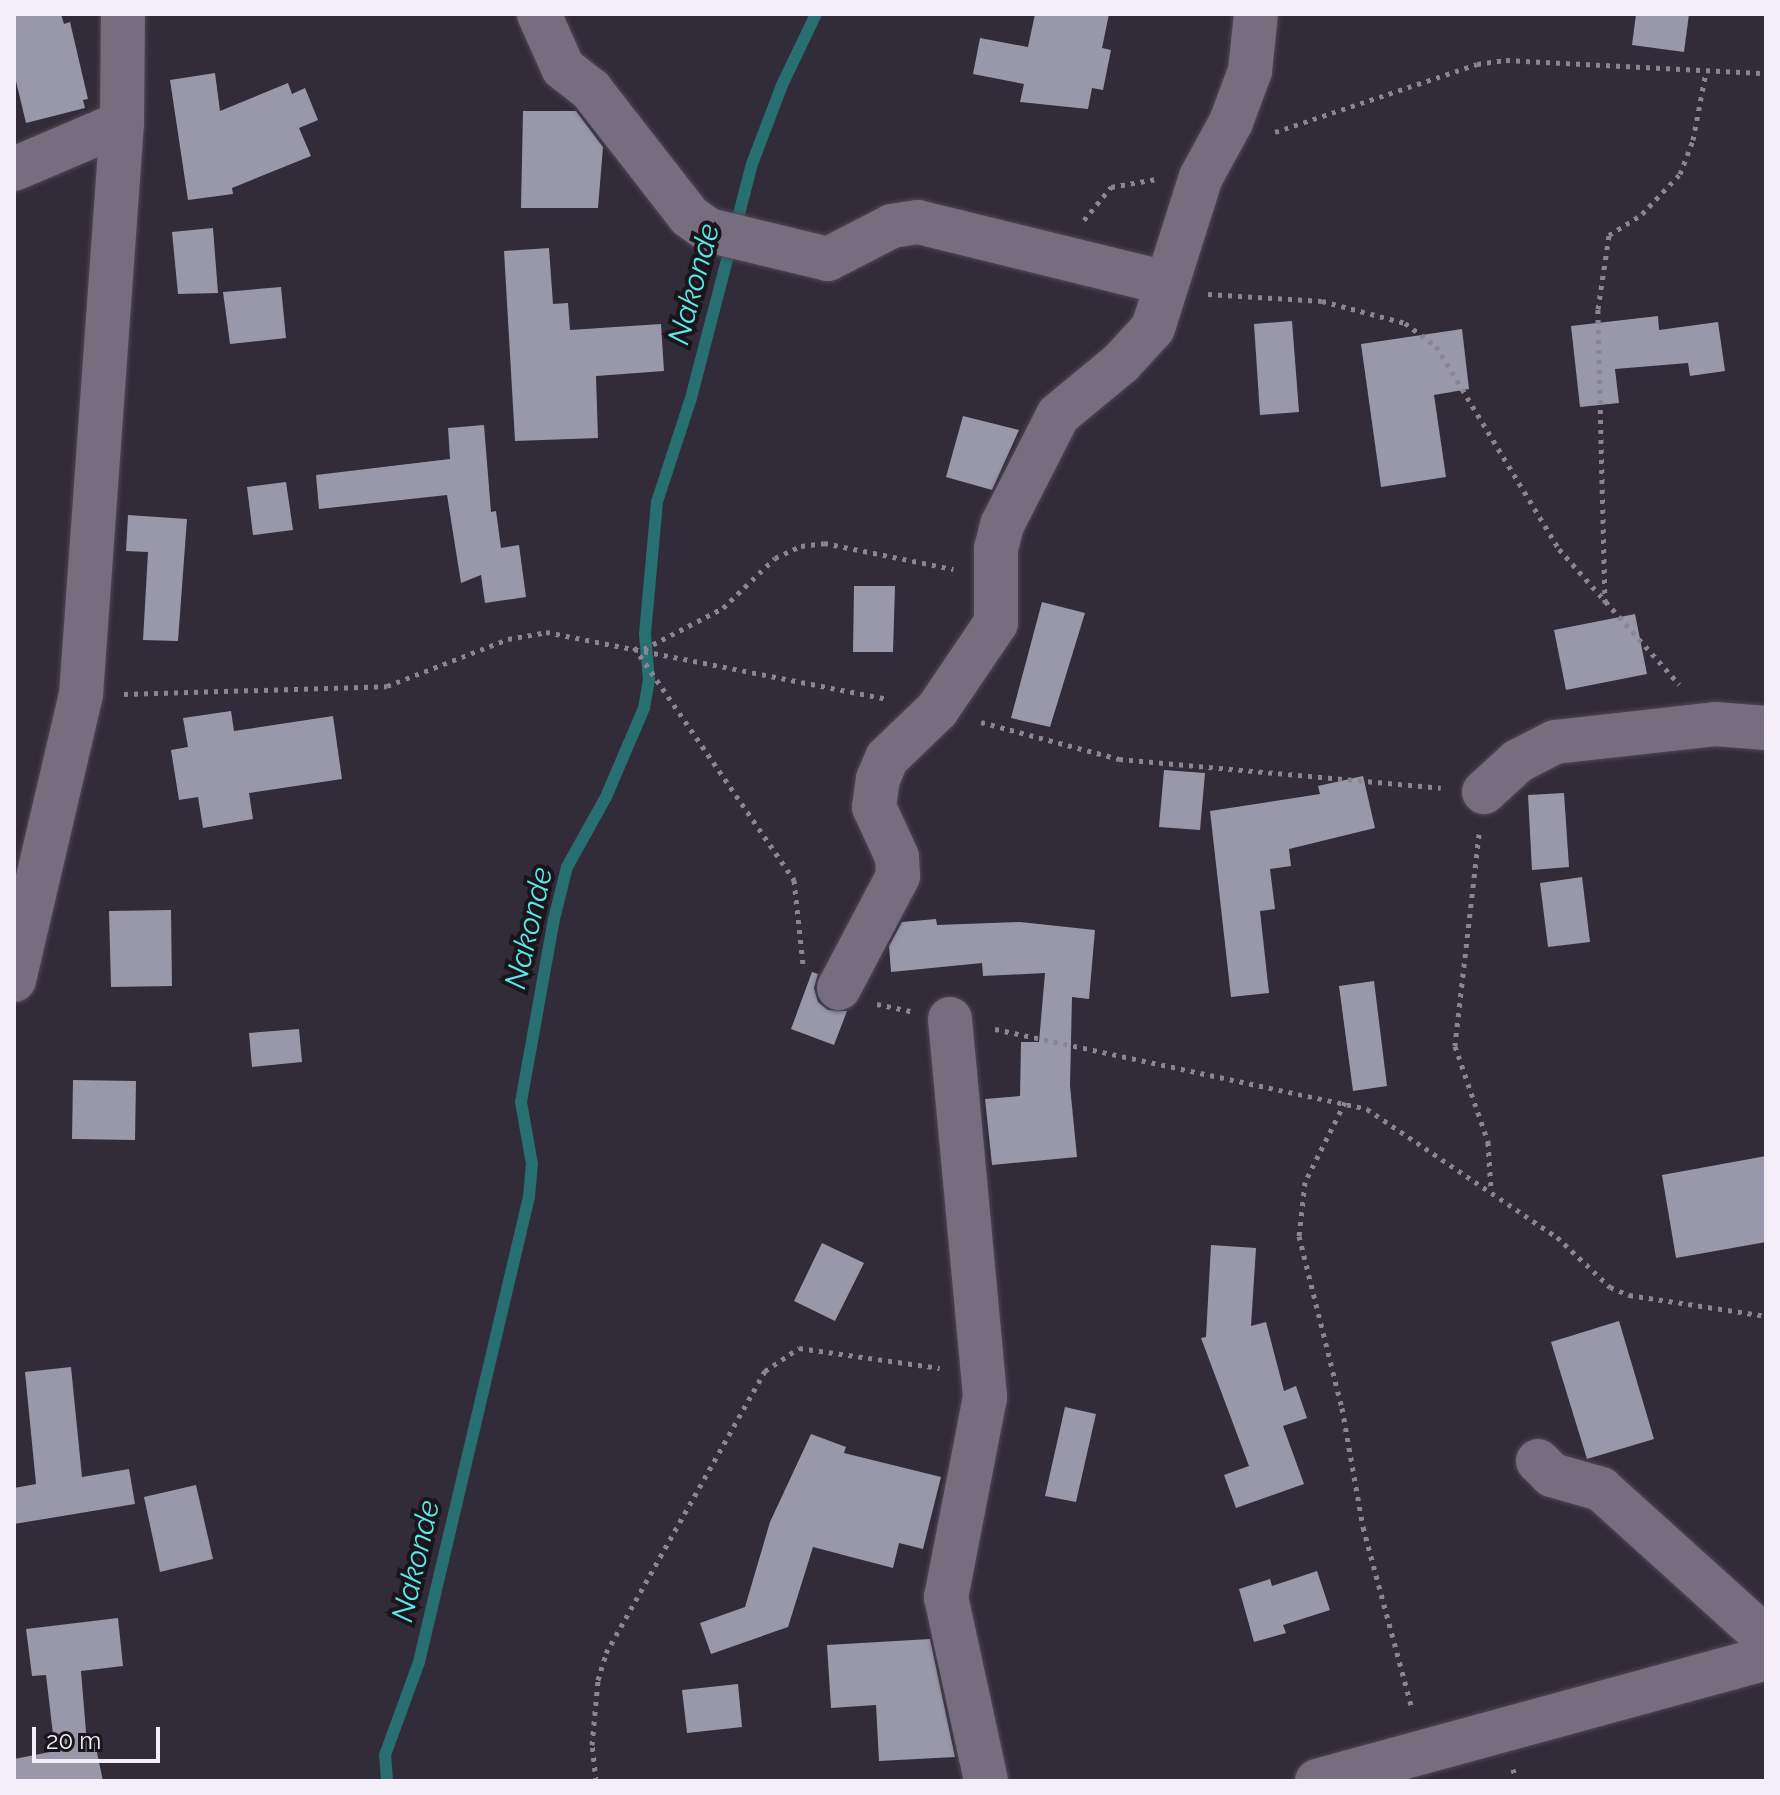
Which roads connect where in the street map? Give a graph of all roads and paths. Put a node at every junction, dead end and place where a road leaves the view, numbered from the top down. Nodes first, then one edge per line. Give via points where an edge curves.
1 (123, 14) edge
2 (539, 14) edge
3 (1256, 14) edge
4 (1706, 72) junction
5 (1766, 73) edge
6 (122, 123) junction
7 (1208, 165) junction
8 (14, 169) edge
9 (1043, 256) junction
10 (1165, 287) junction
11 (997, 578) junction
12 (1605, 603) junction
13 (634, 647) junction
14 (644, 649) junction
15 (81, 695) junction
16 (937, 710) junction
17 (1715, 724) junction
18 (1766, 728) edge
19 (1484, 792) junction
20 (14, 980) edge
21 (839, 988) junction
22 (950, 1019) junction
23 (1345, 1102) junction
24 (1491, 1190) junction
25 (1766, 1316) edge
26 (984, 1375) junction
27 (1538, 1461) dead end
28 (1766, 1638) edge
29 (1766, 1658) edge
30 (1423, 1752) junction
31 (596, 1781) edge
32 (986, 1781) edge
33 (1317, 1781) edge

1 - 6 street
2 - 9 street via 563,68 591,90 689,216 708,230 828,259 892,226 918,222
3 - 7 street via 1250,71
4 - 5 path
4 - 7 path via 1539,59 1477,64
4 - 12 path via 1693,140 1680,174 1642,214 1609,235 1598,309
6 - 8 street
6 - 15 street
7 - 9 path via 1111,187
7 - 10 street
9 - 10 street
10 - 11 street via 1153,328 1142,344 1058,415 1002,525
10 - 12 path via 1322,301 1405,323 1436,346 1453,368 1559,549
11 - 14 path via 824,543 801,546 775,558 723,608
11 - 16 street via 996,623
12 - 17 path
13 - 14 path
13 - 15 path via 546,632 508,639 387,686
13 - 21 path via 794,880 802,962 811,974
14 - 16 path
15 - 20 street
16 - 19 path via 1119,759
16 - 21 street via 901,739 878,779 874,807 897,857 898,876
17 - 18 street
17 - 19 street via 1555,742 1518,761
19 - 24 path via 1455,1046 1488,1142
21 - 22 path via 869,1002
22 - 23 path
22 - 26 street
23 - 24 path via 1389,1120
23 - 30 path via 1305,1182 1299,1236 1342,1408 1363,1527
24 - 25 path via 1557,1237 1610,1287 1629,1295
26 - 31 path via 799,1348 765,1371 606,1653 593,1732
26 - 32 street via 982,1425 954,1536 946,1597
27 - 28 street via 1552,1475 1601,1489
29 - 30 street
30 - 33 street

